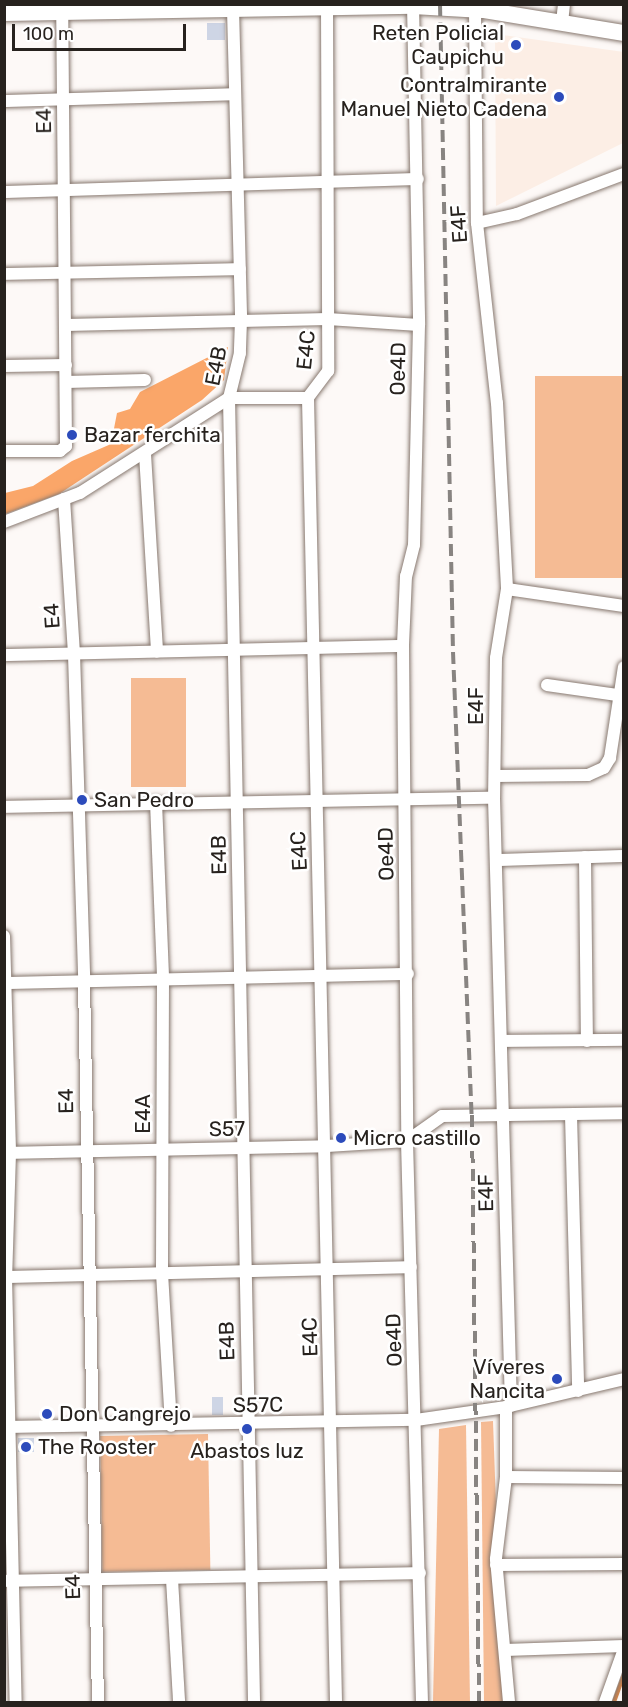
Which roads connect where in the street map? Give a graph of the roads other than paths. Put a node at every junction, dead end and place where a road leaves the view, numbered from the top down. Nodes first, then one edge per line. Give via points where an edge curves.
1 (564, 4) edge
2 (413, 5) edge
3 (327, 6) edge
4 (242, 7) edge
5 (472, 7) edge
6 (92, 8) edge
7 (62, 12) junction
8 (4, 13) edge
9 (562, 22) junction
10 (624, 33) edge
11 (235, 94) junction
12 (63, 99) junction
13 (4, 101) edge
14 (624, 174) edge
15 (418, 179) junction
16 (327, 182) junction
17 (237, 185) junction
18 (64, 190) junction
19 (4, 192) edge
20 (477, 223) junction
21 (240, 269) junction
22 (65, 273) junction
23 (4, 274) edge
24 (328, 319) junction
25 (241, 320) junction
26 (66, 325) junction
27 (419, 325) junction
28 (66, 365) junction
29 (4, 366) edge
30 (145, 380) dead end
31 (66, 382) junction
32 (229, 398) junction
33 (308, 399) junction
34 (4, 451) edge
35 (145, 454) junction
36 (64, 500) junction
37 (4, 522) edge
38 (507, 589) junction
39 (624, 606) edge
40 (403, 646) junction
41 (314, 649) junction
42 (236, 651) junction
43 (157, 652) junction
44 (74, 654) junction
45 (4, 655) edge
46 (624, 667) edge
47 (547, 685) dead end
48 (622, 696) edge
49 (495, 776) junction
50 (494, 798) junction
51 (405, 800) junction
52 (316, 801) junction
53 (156, 802) junction
54 (237, 802) junction
55 (78, 804) junction
56 (4, 807) edge
57 (624, 856) edge
58 (585, 857) junction
59 (498, 860) junction
60 (4, 936) edge
61 (408, 974) junction
62 (324, 976) junction
63 (241, 978) junction
64 (163, 980) junction
65 (84, 981) junction
66 (6, 983) edge
67 (624, 1040) edge
68 (501, 1041) junction
69 (587, 1041) junction
70 (624, 1113) edge
71 (504, 1114) junction
72 (571, 1115) junction
73 (407, 1141) junction
74 (327, 1146) junction
75 (243, 1148) junction
76 (87, 1149) junction
77 (162, 1149) junction
78 (7, 1153) edge
79 (411, 1267) junction
80 (327, 1269) junction
81 (245, 1271) junction
82 (162, 1273) junction
83 (87, 1275) junction
84 (5, 1277) edge
85 (624, 1379) edge
86 (578, 1391) junction
87 (508, 1406) junction
88 (417, 1420) junction
89 (332, 1423) junction
90 (249, 1424) junction
91 (91, 1426) junction
92 (171, 1426) junction
93 (8, 1427) edge
94 (506, 1478) junction
95 (624, 1478) edge
96 (624, 1564) edge
97 (496, 1565) junction
98 (420, 1573) junction
99 (253, 1577) junction
100 (335, 1577) junction
101 (92, 1579) junction
102 (172, 1579) junction
103 (9, 1581) edge
104 (624, 1647) edge
105 (505, 1650) junction
106 (16, 1702) edge
107 (98, 1702) edge
108 (179, 1702) edge
109 (254, 1702) edge
110 (336, 1702) edge
111 (422, 1702) edge
112 (509, 1702) edge
113 (605, 1702) edge

1 - 9 street
2 - 3 main road
2 - 5 main road
2 - 15 street, Oe4D
3 - 4 main road
3 - 16 street, E4C
4 - 6 main road
4 - 11 street, E4B
5 - 9 main road
5 - 20 street, E4F
6 - 7 main road
7 - 8 main road
7 - 12 street, E4
9 - 10 main road
11 - 12 street
11 - 17 street, E4B
12 - 13 street
12 - 18 street, E4
14 - 20 street via 517,214
15 - 16 street
15 - 27 street, Oe4D
16 - 17 street
16 - 24 street, E4C
17 - 18 street
17 - 21 street, E4B
18 - 19 street
18 - 22 street, E4
20 - 38 street, E4F via 497,403
21 - 22 street
21 - 25 street, E4B
22 - 23 street
22 - 26 street, E4
24 - 25 street
24 - 27 street
24 - 33 street, E4C via 328,371
25 - 26 street
25 - 32 street, E4B via 240,353
26 - 28 street, E4
27 - 40 street, Oe4D via 414,545 406,576
28 - 29 street
28 - 31 street, E4
30 - 31 street
31 - 34 street, E4 via 66,446 60,451
32 - 33 street
32 - 35 street
32 - 42 street, E4B
33 - 41 street, E4C
35 - 36 street
35 - 43 street
36 - 37 street
36 - 44 street, E4
38 - 39 street
38 - 49 street, E4F via 496,658
40 - 41 street
40 - 51 street, Oe4D
41 - 42 street
41 - 52 street, E4C
42 - 43 street
42 - 54 street, E4B
43 - 44 street
44 - 45 street
44 - 55 street, E4
46 - 48 street
47 - 48 street
48 - 49 street via 610,758 604,768 588,775
49 - 50 street, E4F
50 - 51 street
50 - 59 street, E4F
51 - 52 street
51 - 61 street, Oe4D
52 - 54 street
52 - 62 street, E4C
53 - 54 street
53 - 55 street
53 - 64 street, E4A
54 - 63 street, E4B
55 - 56 street
55 - 65 street, E4
57 - 58 street
58 - 59 street
58 - 69 street
59 - 68 street, E4F
60 - 66 street
61 - 62 street
61 - 73 street, Oe4D
62 - 63 street
62 - 74 street, E4C
63 - 64 street
63 - 75 street, E4B
64 - 65 street
64 - 77 street, E4A
65 - 66 street
65 - 76 street, E4
66 - 78 street
67 - 69 street
68 - 69 street
68 - 71 street, E4F
70 - 72 street
71 - 72 street
71 - 73 street via 442,1116
71 - 87 street, E4F
72 - 86 street
73 - 74 street, S57
73 - 79 street, Oe4D
74 - 75 street, S57
74 - 80 street, E4C
75 - 77 street, S57
75 - 81 street, E4B
76 - 77 street, S57
76 - 78 street, S57
76 - 83 street, E4
77 - 82 street, E4A
78 - 84 street
79 - 80 street
79 - 88 street, Oe4D
80 - 81 street
80 - 89 street, E4C
81 - 82 street
81 - 90 street, E4B
82 - 83 street
82 - 92 street, E4A
83 - 84 street
83 - 91 street, E4
84 - 93 street
85 - 86 street, S57C
86 - 87 street, S57C
87 - 88 street, S57C
87 - 94 street, E4F
88 - 89 street, S57C
88 - 98 street, Oe4D
89 - 90 street, S57C
89 - 100 street, E4C
90 - 92 street, S57C
90 - 99 street, E4B
91 - 92 street, S57C
91 - 93 street, S57C
91 - 101 street, E4
93 - 103 street
94 - 95 street
94 - 97 street, E4F
96 - 97 street
97 - 105 street, E4F
98 - 100 street
98 - 111 street, Oe4D
99 - 100 street
99 - 102 street
99 - 109 street, E4B
100 - 110 street, E4C
101 - 102 street
101 - 103 street
101 - 107 street, E4
102 - 108 street
103 - 106 street
104 - 105 street
104 - 113 street
105 - 112 street, E4F

